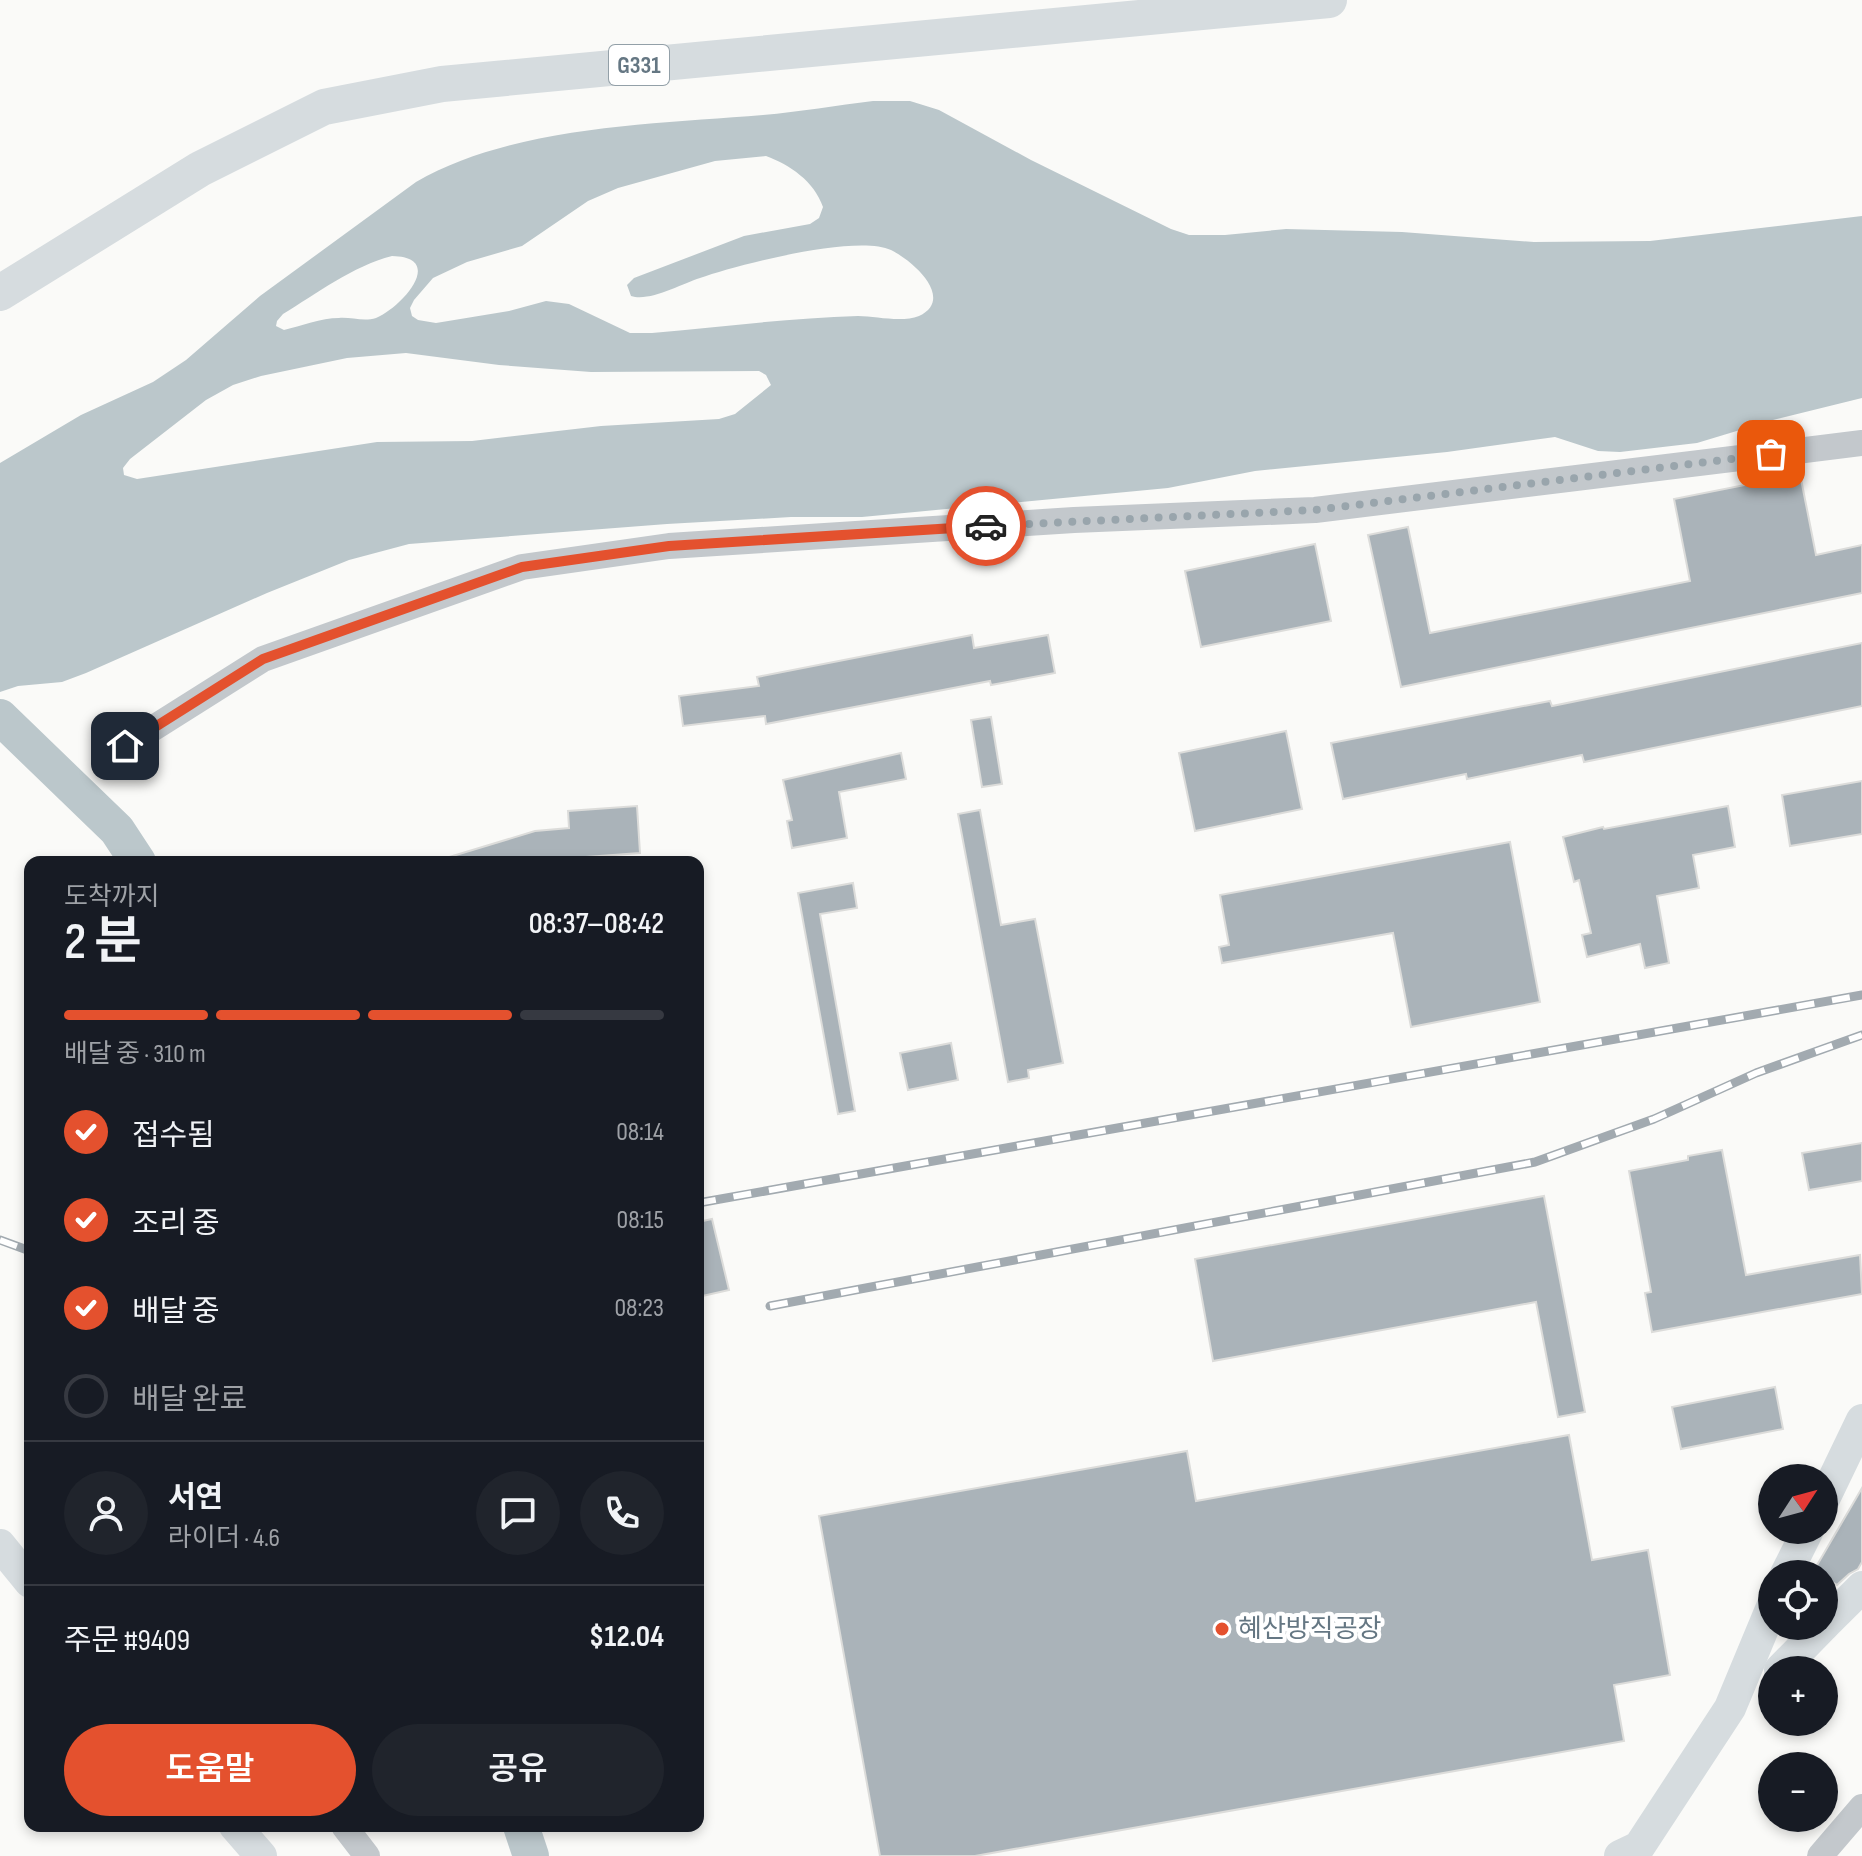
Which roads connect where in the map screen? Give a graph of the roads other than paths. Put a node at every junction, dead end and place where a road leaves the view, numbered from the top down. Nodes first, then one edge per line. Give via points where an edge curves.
1 (1329, 0) edge
2 (0, 293) edge
3 (1862, 443) edge
4 (125, 746) dead end
5 (1862, 1420) edge
6 (1838, 1470) edge
7 (0, 1545) edge
8 (24, 1575) edge
9 (1862, 1587) edge
10 (1838, 1612) edge
11 (1758, 1640) edge
12 (1810, 1640) edge
13 (1794, 1656) edge
14 (1758, 1692) edge
15 (1730, 1708) junction
16 (1862, 1807) edge
17 (240, 1832) edge
18 (349, 1832) edge
19 (261, 1856) edge
20 (367, 1856) edge
21 (1620, 1856) edge
22 (1820, 1856) edge

1 - 2 highway, G331 via 442,84 324,107 200,169
3 - 4 street via 1315,510 669,546 522,567 263,659
5 - 6 main road
7 - 8 main road
9 - 10 main road
11 - 15 main road
12 - 13 main road
14 - 15 main road via 1745,1705
15 - 21 main road via 1639,1847
16 - 22 street
17 - 19 main road
18 - 20 street

